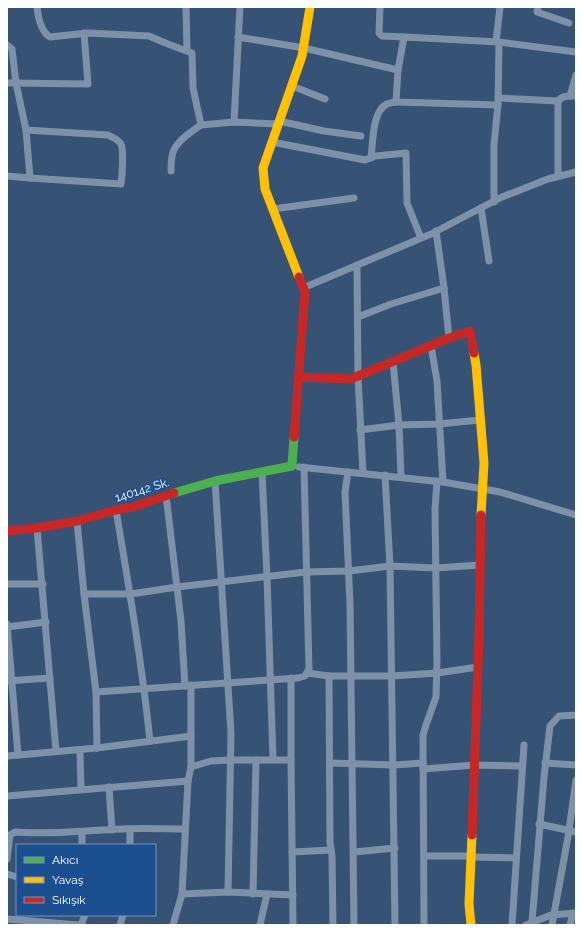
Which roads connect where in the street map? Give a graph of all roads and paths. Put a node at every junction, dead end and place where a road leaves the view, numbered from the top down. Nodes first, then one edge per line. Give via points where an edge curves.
1 (37, 7) edge
2 (186, 7) edge
3 (240, 7) edge
4 (310, 7) edge
5 (380, 7) edge
6 (500, 7) edge
7 (538, 7) edge
8 (569, 23) dead end
9 (84, 33) junction
10 (404, 37) junction
11 (238, 38) junction
12 (497, 42) junction
13 (7, 45) edge
14 (304, 48) junction
15 (186, 51) junction
16 (576, 52) edge
17 (398, 70) junction
18 (576, 75) edge
19 (7, 83) edge
20 (16, 83) junction
21 (292, 86) junction
22 (573, 96) edge
23 (325, 99) dead end
24 (498, 101) junction
25 (558, 101) junction
26 (396, 102) junction
27 (234, 122) junction
28 (278, 122) junction
29 (201, 125) junction
30 (26, 130) junction
31 (361, 136) dead end
32 (272, 142) junction
33 (371, 158) junction
34 (171, 171) dead end
35 (576, 172) edge
36 (7, 176) edge
37 (558, 176) junction
38 (30, 178) junction
39 (354, 198) dead end
40 (494, 202) junction
41 (481, 208) junction
42 (273, 209) junction
43 (436, 231) junction
44 (421, 238) junction
45 (488, 261) dead end
46 (357, 265) junction
47 (303, 288) junction
48 (444, 288) junction
49 (358, 317) junction
50 (448, 338) junction
51 (431, 346) junction
52 (393, 362) junction
53 (358, 377) junction
54 (299, 378) junction
55 (480, 420) junction
56 (439, 424) junction
57 (399, 425) junction
58 (360, 430) junction
59 (288, 467) junction
60 (304, 467) junction
61 (262, 472) junction
62 (348, 472) junction
63 (363, 473) junction
64 (385, 475) junction
65 (401, 477) junction
66 (215, 481) junction
67 (440, 481) junction
68 (482, 488) junction
69 (166, 495) junction
70 (116, 510) junction
71 (576, 515) edge
72 (77, 521) junction
73 (37, 528) junction
74 (7, 531) edge
75 (480, 565) junction
76 (390, 566) junction
77 (436, 568) junction
78 (349, 571) junction
79 (306, 572) junction
80 (267, 577) junction
81 (222, 582) junction
82 (7, 584) edge
83 (43, 584) junction
84 (177, 587) junction
85 (84, 594) junction
86 (131, 594) junction
87 (46, 622) junction
88 (7, 626) edge
89 (478, 667) junction
90 (437, 672) junction
91 (307, 673) junction
92 (329, 676) junction
93 (352, 676) junction
94 (392, 676) junction
95 (50, 678) junction
96 (291, 678) junction
97 (270, 680) junction
98 (9, 681) edge
99 (229, 683) junction
100 (188, 686) junction
101 (145, 689) junction
102 (96, 692) junction
103 (576, 715) edge
104 (191, 736) junction
105 (150, 741) junction
106 (524, 744) dead end
107 (98, 748) junction
108 (80, 750) junction
109 (56, 751) junction
110 (18, 755) junction
111 (7, 756) edge
112 (273, 759) junction
113 (230, 760) junction
114 (256, 760) junction
115 (291, 760) junction
116 (330, 763) junction
117 (545, 763) junction
118 (353, 765) junction
119 (394, 765) junction
120 (475, 765) junction
121 (576, 765) edge
122 (424, 766) junction
123 (522, 766) junction
124 (191, 767) junction
125 (188, 780) junction
126 (576, 780) edge
127 (109, 787) junction
128 (81, 789) junction
129 (7, 796) edge
130 (540, 824) junction
131 (130, 829) junction
132 (185, 829) junction
133 (112, 830) junction
134 (573, 831) edge
135 (82, 832) junction
136 (82, 844) edge
137 (130, 844) edge
138 (395, 848) junction
139 (331, 850) junction
140 (292, 852) junction
141 (354, 852) junction
142 (424, 856) junction
143 (471, 857) junction
144 (516, 858) junction
145 (7, 859) edge
146 (228, 892) junction
147 (182, 894) junction
148 (253, 894) junction
149 (267, 894) junction
150 (293, 895) junction
151 (574, 913) edge
152 (555, 914) junction
153 (7, 919) edge
154 (41, 924) edge
155 (529, 924) edge
156 (78, 925) edge
157 (173, 925) edge
158 (260, 925) edge
159 (293, 925) edge
160 (333, 925) edge
161 (354, 925) edge
162 (395, 925) edge
163 (424, 925) edge
164 (471, 925) edge
165 (512, 925) edge
166 (552, 925) edge
167 (570, 925) edge

1 - 9 street via 47,36
2 - 15 street
3 - 11 street
4 - 14 street
5 - 10 street via 379,33 382,36
6 - 12 street
7 - 8 street via 537,12
9 - 15 street via 149,36
9 - 20 street via 88,84
10 - 12 street
10 - 17 street
11 - 14 street
11 - 27 street
12 - 16 street
12 - 24 street
13 - 20 street via 12,49
14 - 17 street
14 - 21 street
15 - 29 street via 192,53 193,88
17 - 26 street
18 - 22 street
19 - 20 street
20 - 30 street
21 - 23 street
21 - 28 street
22 - 25 street via 561,97
24 - 25 street
24 - 26 street
24 - 40 street via 494,144
25 - 37 street
26 - 33 street via 386,104 379,112
27 - 28 street
27 - 29 street
28 - 31 street
28 - 32 street
29 - 34 street via 173,150
30 - 38 street
30 - 38 street via 108,135 118,140 122,146 121,184
32 - 33 street via 365,160
32 - 42 street via 263,168 265,189
33 - 44 street via 406,153 407,203
35 - 37 street
36 - 38 street
37 - 40 street
39 - 42 street
40 - 41 street
41 - 43 street
41 - 45 street
42 - 47 street
43 - 44 street
43 - 48 street
44 - 46 street
46 - 47 street
46 - 49 street
47 - 54 street via 305,292
48 - 49 street
48 - 50 street
49 - 53 street
50 - 51 street
50 - 55 street via 470,331 476,365
51 - 52 street
51 - 56 street via 437,381
52 - 53 street
52 - 57 street
53 - 54 street
53 - 58 street
54 - 59 street
55 - 56 street
55 - 68 street via 484,463
56 - 57 street
56 - 67 street
57 - 58 street
57 - 65 street
58 - 63 street
59 - 60 street
59 - 61 street, 140142 Sk.
60 - 62 street
60 - 79 street
61 - 66 street, 140142 Sk.
61 - 80 street
62 - 63 street
62 - 78 street via 345,492
63 - 64 street
64 - 65 street
64 - 76 street
65 - 67 street
66 - 69 street, 140142 Sk.
66 - 81 street
67 - 68 street
67 - 77 street via 435,509
68 - 71 street
68 - 75 street
69 - 70 street, 140142 Sk. via 133,507
69 - 84 street
70 - 72 street, 140142 Sk.
70 - 86 street
72 - 73 street, 140142 Sk.
72 - 85 street
73 - 74 street, 140142 Sk.
73 - 83 street
75 - 77 street
75 - 89 street
76 - 77 street
76 - 78 street
76 - 94 street
77 - 90 street
78 - 79 street
78 - 93 street
79 - 80 street
79 - 91 street via 309,669
80 - 81 street
80 - 97 street
81 - 84 street
81 - 99 street
82 - 83 street
83 - 87 street
84 - 86 street
84 - 100 street
85 - 86 street
85 - 102 street
86 - 101 street
87 - 88 street
87 - 95 street
88 - 98 street
89 - 90 street
89 - 120 street
90 - 94 street
90 - 122 street via 436,697 423,735
91 - 92 street
91 - 96 street via 305,676
92 - 93 street
92 - 116 street
93 - 94 street
93 - 118 street
94 - 119 street
95 - 98 street
95 - 109 street
96 - 97 street
96 - 115 street
97 - 99 street
97 - 112 street
98 - 110 street
99 - 100 street
99 - 113 street
100 - 101 street
100 - 104 street
101 - 102 street
101 - 105 street
102 - 107 street
103 - 117 street via 559,716 550,726
104 - 105 street
104 - 124 street
105 - 107 street
106 - 123 street
107 - 108 street
108 - 109 street
108 - 128 street
109 - 110 street
110 - 111 street
112 - 114 street
112 - 115 street
113 - 114 street
113 - 124 street via 211,761
113 - 146 street
114 - 148 street
115 - 140 street
116 - 118 street
116 - 139 street
117 - 121 street
117 - 130 street
118 - 119 street
118 - 141 street
119 - 122 street
119 - 138 street
120 - 122 street
120 - 123 street
120 - 143 street
122 - 142 street
123 - 144 street
124 - 125 street
125 - 127 street
125 - 132 street
126 - 134 street
127 - 128 street
127 - 133 street
128 - 129 street
130 - 134 street
130 - 155 street
131 - 132 street
131 - 133 street
131 - 137 street
132 - 147 street
133 - 135 street
134 - 152 street
135 - 136 street
135 - 145 street via 15,832 10,835
138 - 141 street
138 - 162 street
139 - 140 street
139 - 160 street
140 - 150 street
141 - 161 street
142 - 143 street
142 - 163 street
143 - 144 street
143 - 164 street
144 - 165 street
146 - 147 street
146 - 148 street
147 - 157 street
148 - 149 street
149 - 150 street
149 - 158 street
150 - 159 street
151 - 152 street
151 - 167 street
152 - 155 street
152 - 166 street
153 - 154 street
154 - 156 street

